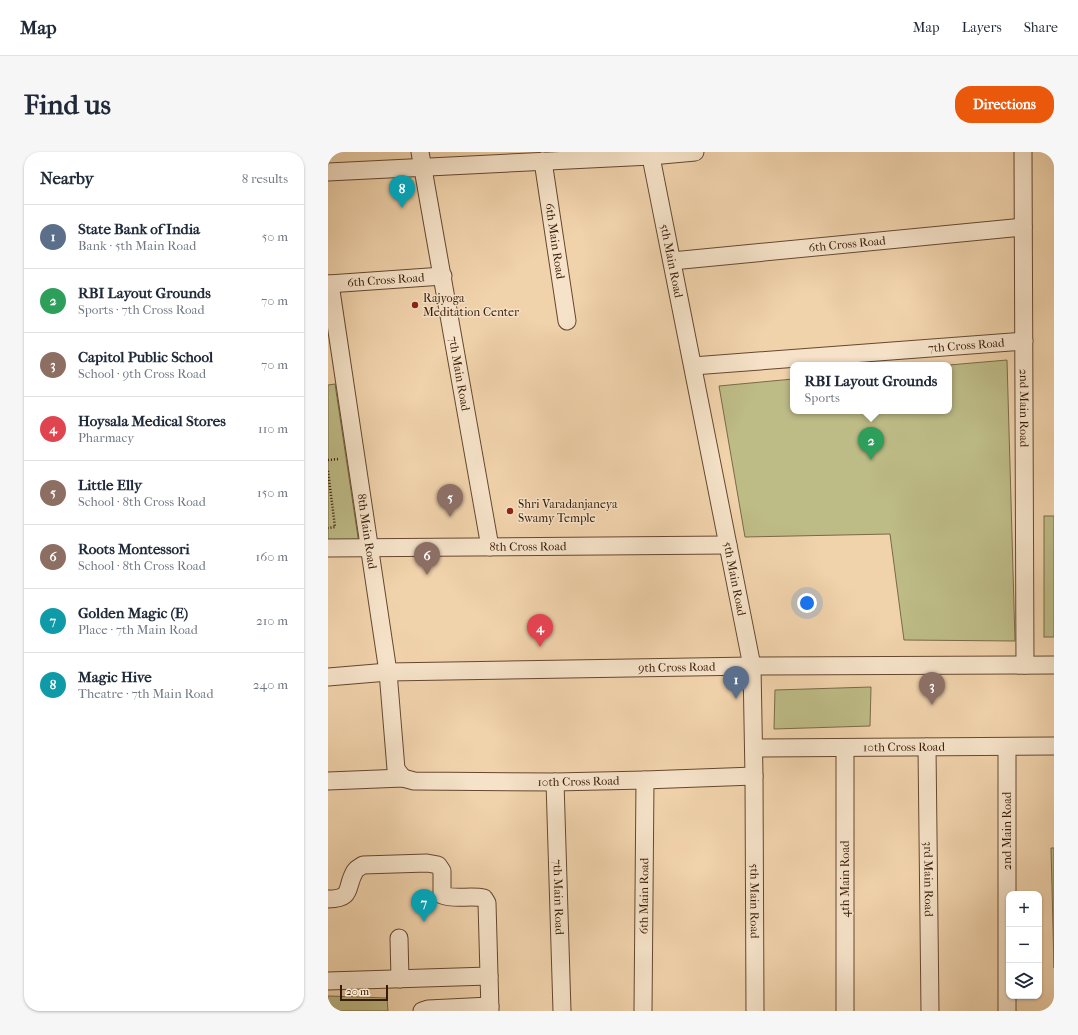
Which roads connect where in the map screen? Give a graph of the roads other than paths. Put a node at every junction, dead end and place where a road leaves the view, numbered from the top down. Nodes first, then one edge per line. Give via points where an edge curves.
1 (695, 152) edge
2 (1023, 152) edge
3 (650, 154) edge
4 (422, 160) edge
5 (543, 161) junction
6 (328, 172) edge
7 (1023, 227) junction
8 (672, 261) junction
9 (443, 276) junction
10 (329, 284) edge
11 (567, 321) dead end
12 (1024, 341) junction
13 (693, 366) junction
14 (336, 376) edge
15 (728, 545) junction
16 (490, 547) junction
17 (328, 548) edge
18 (369, 548) junction
19 (1025, 665) junction
20 (1054, 665) edge
21 (752, 666) junction
22 (388, 672) junction
23 (328, 677) edge
24 (1054, 746) edge
25 (927, 747) junction
26 (1007, 747) junction
27 (754, 748) junction
28 (846, 748) junction
29 (754, 776) junction
30 (403, 778) junction
31 (645, 780) junction
32 (328, 781) edge
33 (555, 782) junction
34 (328, 899) edge
35 (399, 938) dead end
36 (490, 976) junction
37 (400, 979) junction
38 (328, 982) edge
39 (490, 1008) edge
40 (422, 1011) edge
41 (562, 1011) edge
42 (643, 1011) edge
43 (755, 1011) edge
44 (845, 1011) edge
45 (930, 1011) edge
46 (1007, 1011) edge

1 - 3 street
2 - 7 street, 2nd Main Road
3 - 5 street
3 - 8 street, 5th Main Road
4 - 5 street
4 - 6 street
4 - 9 street, 7th Main Road
5 - 11 street, 6th Main Road
7 - 8 street, 6th Cross Road
7 - 12 street, 2nd Main Road
8 - 13 street, 5th Main Road
9 - 10 street, 6th Cross Road
9 - 16 street, 7th Main Road
10 - 14 street, 8th Main Road
12 - 13 street, 7th Cross Road
12 - 19 street, 2nd Main Road
13 - 15 street, 5th Main Road
14 - 18 street, 8th Main Road
15 - 16 street, 8th Cross Road
15 - 21 street, 5th Main Road
16 - 18 street, 8th Cross Road
17 - 18 street, 8th Cross Road
18 - 22 street, 8th Main Road
19 - 20 street, 9th Cross Road
19 - 21 street, 9th Cross Road
21 - 22 street, 9th Cross Road
21 - 27 street, 5th Main Road
22 - 23 street, 9th Cross Road
22 - 30 street, 8th Main Road via 396,768
24 - 26 street, 10th Cross Road
25 - 26 street, 10th Cross Road
25 - 28 street, 10th Cross Road
25 - 45 street, 3rd Main Road
26 - 46 street, 2nd Main Road
27 - 28 street, 10th Cross Road
27 - 29 street, 5th Main Road
28 - 44 street, 4th Main Road
29 - 31 street, 10th Cross Road
29 - 43 street, 5th Main Road
30 - 32 street, 10th Cross Road
30 - 33 street, 10th Cross Road via 414,781
31 - 33 street, 10th Cross Road
31 - 42 street, 6th Main Road
33 - 41 street, 7th Main Road
34 - 36 street via 344,896 356,870 363,865 438,865 442,871 442,895 476,896 484,898 487,903
35 - 37 street
36 - 37 street
36 - 39 street
37 - 38 street
39 - 40 street

